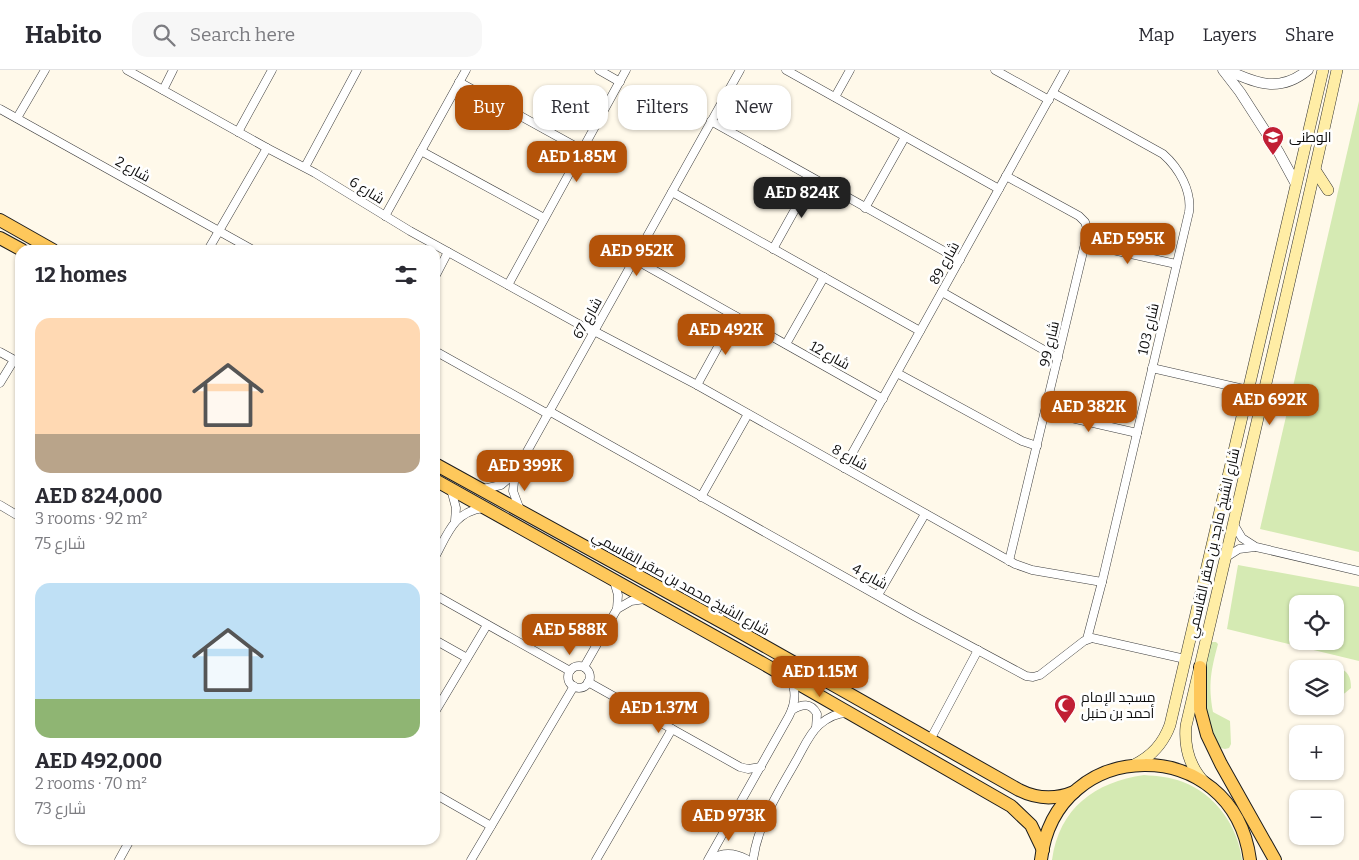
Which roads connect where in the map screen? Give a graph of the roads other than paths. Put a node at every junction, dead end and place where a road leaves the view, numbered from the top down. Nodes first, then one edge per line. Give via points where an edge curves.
1 (45, 70) edge
2 (127, 70) edge
3 (173, 70) edge
4 (272, 70) edge
5 (357, 70) edge
6 (466, 70) edge
7 (599, 70) edge
8 (626, 70) edge
9 (740, 70) edge
10 (786, 70) edge
11 (850, 70) edge
12 (995, 70) edge
13 (1065, 70) edge
14 (1223, 70) edge
15 (1228, 70) edge
16 (1308, 70) edge
17 (1323, 70) edge
18 (1337, 70) edge
19 (459, 82) junction
20 (620, 82) junction
21 (163, 90) junction
22 (1051, 96) junction
23 (835, 97) junction
24 (0, 109) edge
25 (17, 118) junction
26 (711, 121) junction
27 (238, 132) junction
28 (905, 137) junction
29 (267, 148) junction
30 (582, 150) junction
31 (421, 151) junction
32 (305, 167) junction
33 (1315, 170) junction
34 (1006, 176) junction
35 (812, 179) junction
36 (1296, 184) junction
37 (999, 189) junction
38 (1328, 190) dead end
39 (672, 192) junction
40 (865, 208) junction
41 (385, 216) junction
42 (544, 218) junction
43 (0, 220) edge
44 (219, 231) junction
45 (0, 238) edge
46 (1085, 244) junction
47 (44, 245) edge
48 (211, 245) edge
49 (244, 245) edge
50 (436, 245) edge
51 (15, 247) edge
52 (440, 247) edge
53 (773, 249) junction
54 (448, 252) junction
55 (634, 259) junction
56 (960, 260) junction
57 (1176, 264) junction
58 (440, 267) edge
59 (824, 278) junction
60 (508, 285) junction
61 (942, 292) junction
62 (736, 316) junction
63 (594, 331) junction
64 (920, 331) junction
65 (786, 344) junction
66 (0, 352) edge
67 (440, 354) edge
68 (1058, 358) junction
69 (15, 361) edge
70 (15, 364) edge
71 (1152, 368) junction
72 (897, 373) junction
73 (0, 383) edge
74 (696, 386) junction
75 (1248, 390) junction
76 (883, 399) junction
77 (1046, 412) junction
78 (548, 413) junction
79 (748, 414) junction
80 (1137, 433) junction
81 (1254, 437) junction
82 (1037, 446) junction
83 (440, 467) edge
84 (844, 468) junction
85 (515, 473) junction
86 (440, 483) edge
87 (451, 489) junction
88 (479, 489) junction
89 (701, 497) junction
90 (0, 505) edge
91 (484, 508) junction
92 (522, 512) junction
93 (15, 513) edge
94 (925, 514) junction
95 (455, 521) junction
96 (1233, 524) junction
97 (1256, 547) junction
98 (440, 548) edge
99 (1225, 558) junction
100 (1009, 561) junction
101 (1359, 572) edge
102 (614, 581) junction
103 (1102, 582) junction
104 (878, 595) junction
105 (440, 598) edge
106 (646, 599) junction
107 (617, 609) junction
108 (487, 625) junction
109 (1087, 639) junction
110 (440, 643) edge
111 (978, 650) junction
112 (780, 655) junction
113 (467, 658) junction
114 (1185, 659) junction
115 (764, 664) junction
116 (584, 667) junction
117 (1200, 667) junction
118 (570, 671) junction
119 (790, 679) junction
120 (588, 682) junction
121 (574, 686) junction
122 (440, 704) edge
123 (792, 710) junction
124 (850, 714) junction
125 (816, 728) junction
126 (672, 729) junction
127 (930, 740) junction
128 (1134, 765) junction
129 (740, 767) junction
130 (761, 767) junction
131 (1206, 784) junction
132 (750, 785) junction
133 (1074, 792) junction
134 (440, 797) edge
135 (491, 826) junction
136 (127, 845) edge
137 (1042, 855) edge
138 (118, 860) edge
139 (471, 860) edge
140 (596, 860) edge
141 (710, 860) edge
142 (746, 860) edge
143 (753, 860) edge
144 (1250, 860) edge
145 (1275, 860) edge

1 - 25 street
2 - 21 street, شارع 6
3 - 21 street
4 - 27 street
5 - 32 street
6 - 19 street
7 - 20 street
8 - 20 street
9 - 26 street, شارع 67
10 - 23 street
11 - 23 street
12 - 22 street, شارع 103
13 - 22 street, شارع 89
14 - 36 street via 1234,82
15 - 16 street via 1249,80 1269,84 1290,81
17 - 36 main road, شارع الشيخ ماجد بن صقر القاسمي
18 - 33 main road, شارع الشيخ ماجد بن صقر القاسمي
19 - 30 street
19 - 31 street
20 - 30 street
21 - 27 street, شارع 6
22 - 34 street, شارع 89
22 - 57 street, شارع 103 via 1158,151 1171,162 1190,202
23 - 28 street
24 - 25 street, شارع 2
25 - 44 street, شارع 2
26 - 35 street
26 - 39 street, شارع 67
27 - 29 street, شارع 6
28 - 37 street
28 - 40 street
29 - 32 street, شارع 6
29 - 44 street
30 - 42 street
31 - 41 street
31 - 42 street
32 - 41 street, شارع 6
33 - 38 main road
33 - 81 main road, شارع الشيخ ماجد بن صقر القاسمي
34 - 37 street, شارع 89
34 - 46 street, شارع 99 via 1082,219 1088,231
35 - 40 street
35 - 53 street
36 - 75 main road, شارع الشيخ ماجد بن صقر القاسمي
37 - 56 street, شارع 89
39 - 53 street
39 - 55 street, شارع 67
40 - 56 street
41 - 50 street, شارع 6
42 - 60 street
43 - 47 main road
44 - 48 street
44 - 49 street, شارع 2
45 - 51 main road
46 - 57 street
46 - 68 street, شارع 99
52 - 54 street, شارع 6
53 - 59 street
54 - 58 street
54 - 60 street, شارع 6
55 - 62 street, شارع 12
55 - 63 street, شارع 67
56 - 61 street, شارع 89
57 - 71 street, شارع 103
59 - 64 street
59 - 65 street
60 - 63 street, شارع 6
61 - 64 street, شارع 89
61 - 68 street
62 - 65 street, شارع 12
62 - 74 street
63 - 74 street, شارع 8
63 - 78 street, شارع 67
64 - 72 street, شارع 89
65 - 76 street, شارع 12
66 - 69 street
67 - 78 street
68 - 77 street, شارع 99
70 - 73 street
71 - 75 street
71 - 80 street, شارع 103
72 - 76 street, شارع 89
72 - 82 street via 1022,441
74 - 79 street, شارع 8
75 - 81 main road via 1250,401 1244,433 1247,437
75 - 114 main road, شارع الشيخ ماجد بن صقر القاسمي
76 - 84 street, شارع 89
77 - 80 street
77 - 82 street, شارع 99
78 - 85 street, شارع 67
78 - 89 street, شارع 4
79 - 84 street, شارع 8
79 - 89 street
80 - 103 street, شارع 103
81 - 96 main road, شارع الشيخ ماجد بن صقر القاسمي
82 - 100 street, شارع 99
83 - 88 main road, شارع الشيخ محمد بن صقر القاسمي
84 - 94 street, شارع 8
85 - 88 street, شارع 67 via 501,485
85 - 92 street, شارع 67 via 513,491
86 - 87 main road
87 - 91 main road
87 - 95 street via 456,508
88 - 92 main road, شارع الشيخ محمد بن صقر القاسمي
89 - 104 street, شارع 4
90 - 93 street
91 - 95 street via 471,511
91 - 102 main road
92 - 112 main road, شارع الشيخ محمد بن صقر القاسمي
94 - 100 street, شارع 8
94 - 104 street
95 - 98 street
96 - 97 street via 1242,538
96 - 99 main road, شارع الشيخ ماجد بن صقر القاسمي
97 - 99 street via 1239,549
97 - 101 street
99 - 117 main road, شارع الشيخ ماجد بن صقر القاسمي
100 - 103 street, شارع 8 via 1032,570
102 - 106 main road
102 - 107 street
103 - 109 street, شارع 103
104 - 111 street, شارع 4
105 - 108 street
106 - 107 street via 631,601
106 - 115 main road
107 - 116 street
108 - 113 street
108 - 118 street
109 - 111 street, شارع 4 via 1033,677
109 - 114 street via 1096,638
110 - 113 street
111 - 127 street
112 - 115 main road via 784,662 781,668
112 - 127 main road, شارع الشيخ محمد بن صقر القاسمي
113 - 122 street
114 - 128 main road, شارع الشيخ ماجد بن صقر القاسمي via 1166,734 1150,756
115 - 119 main road
116 - 118 street via 578,666
116 - 120 street via 590,675
117 - 131 main road, شارع الشيخ ماجد بن صقر القاسمي via 1186,726 1186,745 1190,762
117 - 145 main road via 1200,709 1207,735
118 - 121 street via 568,678
119 - 123 street via 794,694
119 - 124 main road
120 - 121 street
120 - 126 street
121 - 135 street
123 - 125 street via 804,705 812,707 818,714
123 - 130 street
124 - 125 street via 832,716
124 - 137 main road via 1011,806 1031,825
125 - 143 street via 768,810
126 - 129 street
126 - 140 street
127 - 133 main road, شارع الشيخ محمد بن صقر القاسمي via 1032,796 1054,798
128 - 131 main road via 1179,770
128 - 133 main road via 1107,772
129 - 130 street
129 - 132 street
130 - 132 street
131 - 144 main road via 1237,818 1244,832
132 - 141 street
133 - 137 main road via 1054,819
134 - 135 street
135 - 139 street
136 - 138 street
141 - 142 street via 731,855

